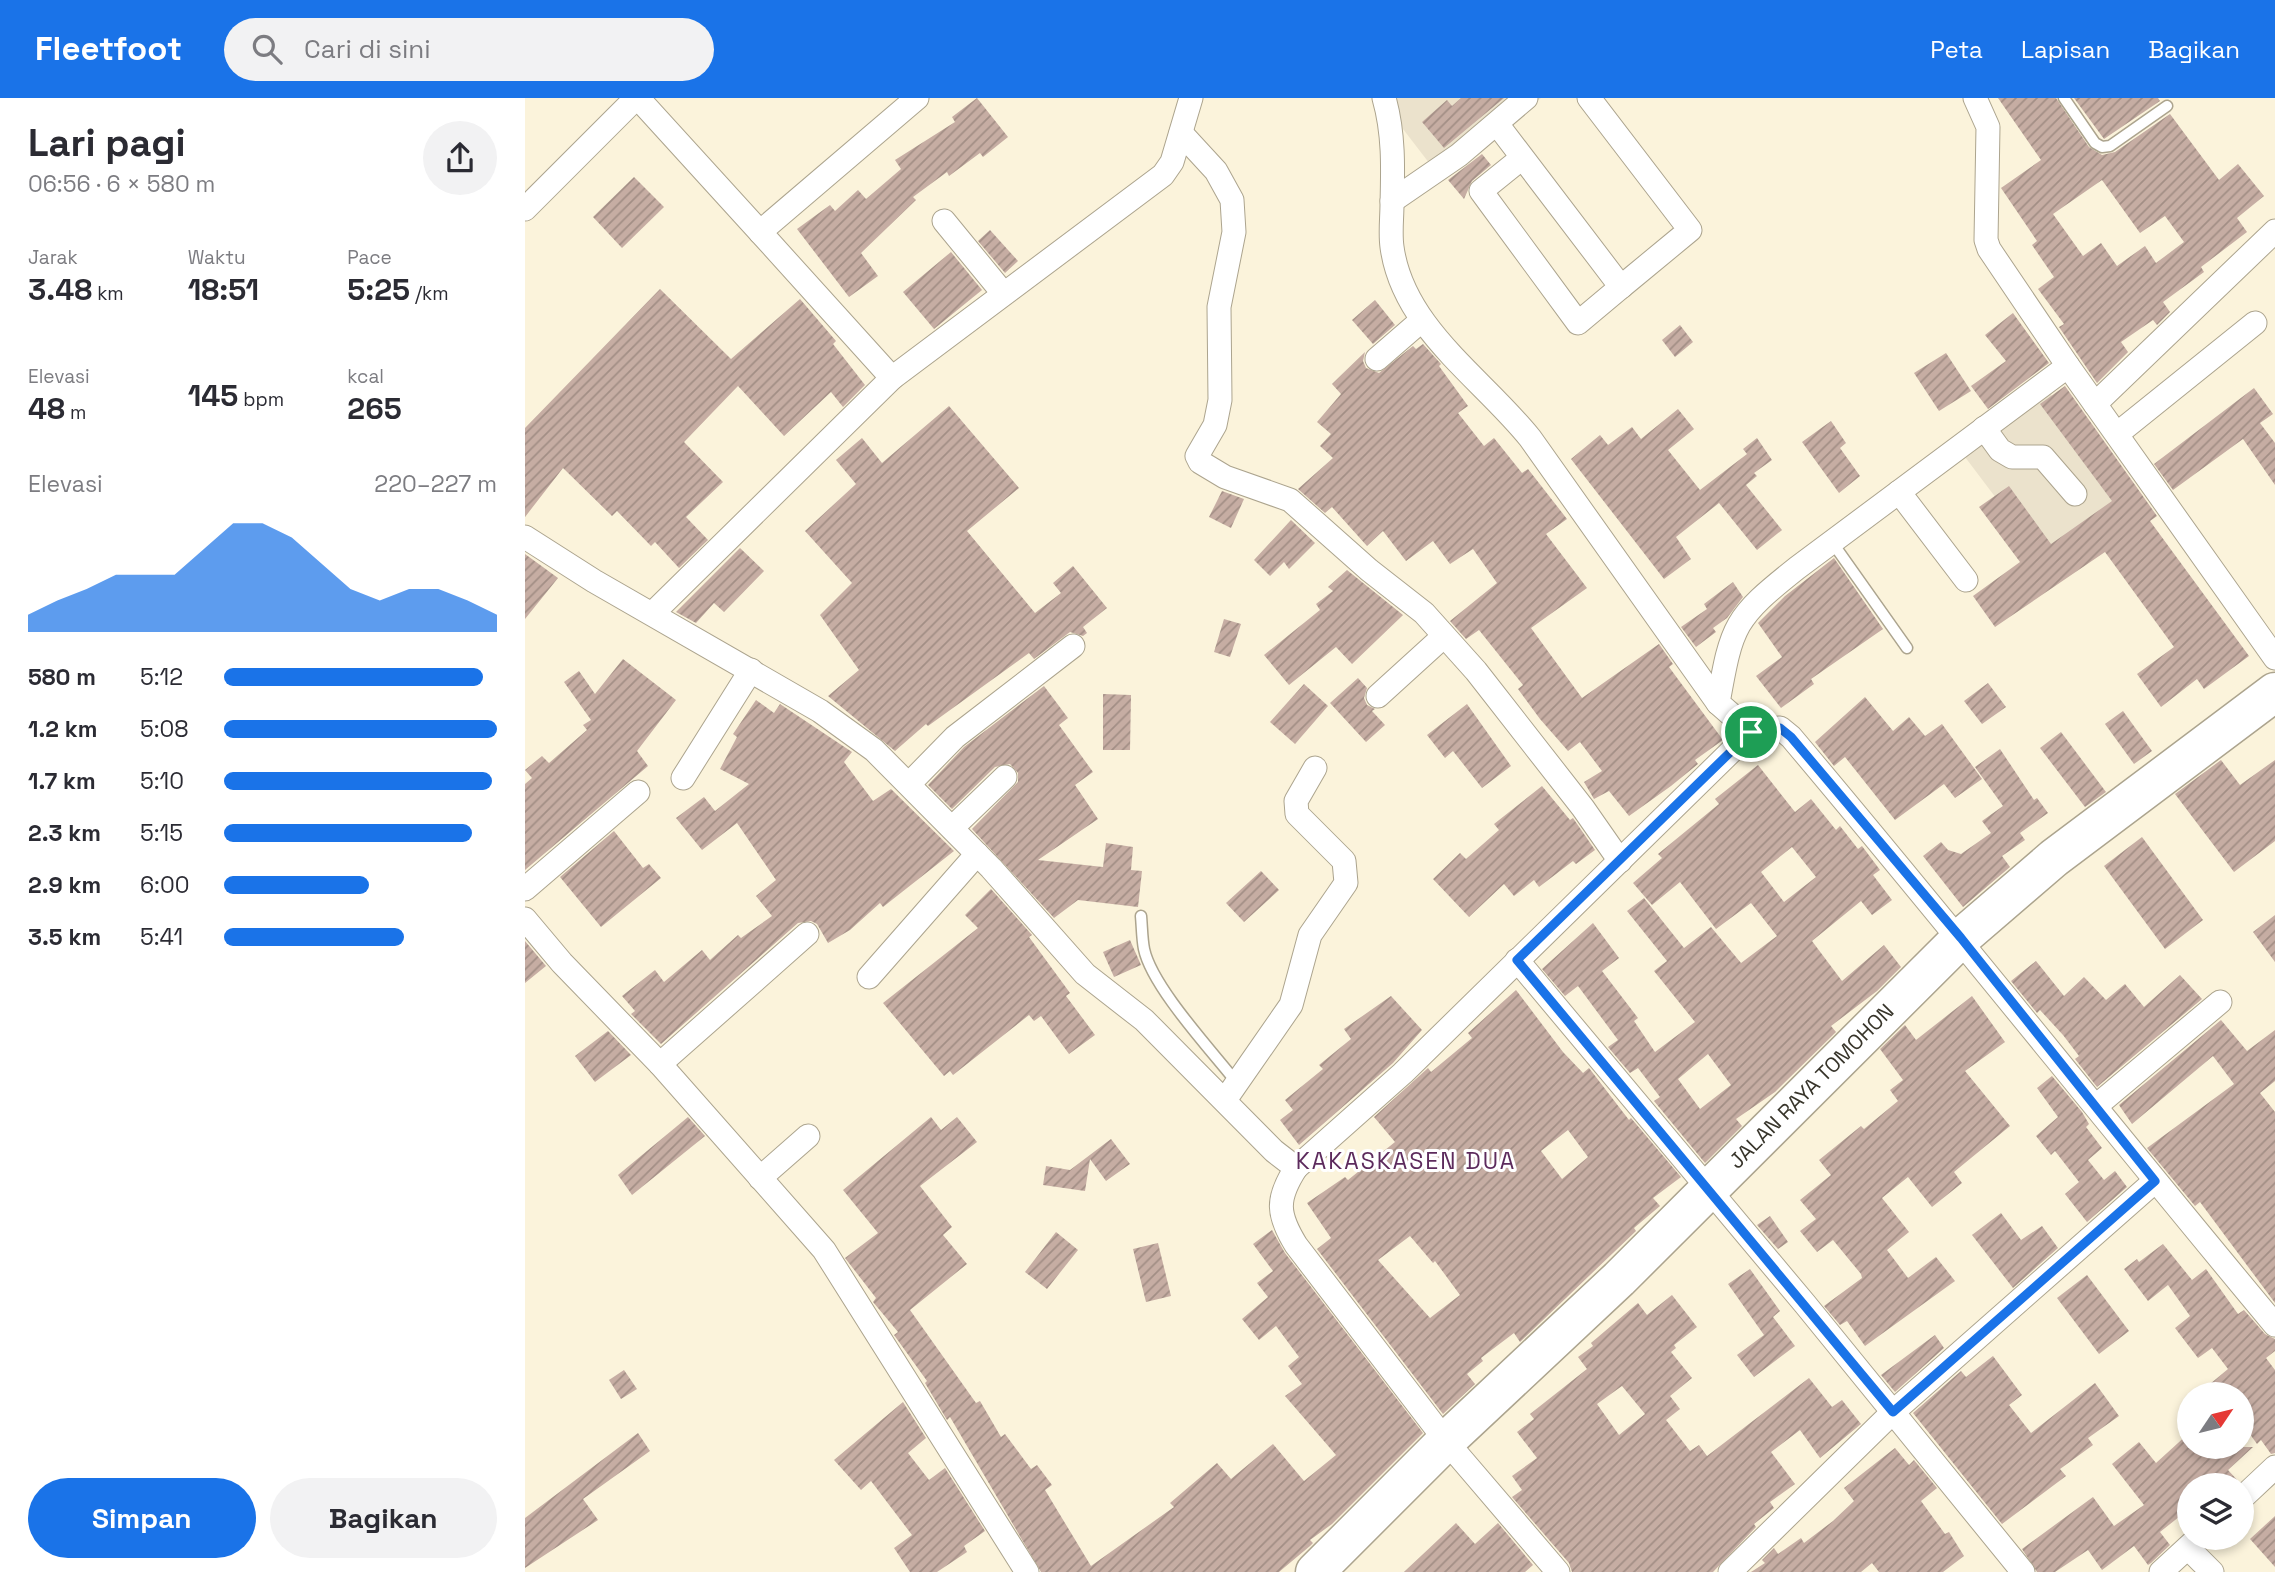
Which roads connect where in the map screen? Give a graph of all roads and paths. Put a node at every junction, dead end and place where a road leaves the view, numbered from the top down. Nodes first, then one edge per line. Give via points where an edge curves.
1 (637, 98) edge
2 (917, 98) edge
3 (1191, 98) edge
4 (1384, 98) edge
5 (1526, 98) edge
6 (1589, 98) edge
7 (1975, 98) edge
8 (2064, 98) edge
9 (2167, 106) dead end
10 (1497, 124) junction
11 (1181, 133) junction
12 (1522, 158) junction
13 (1392, 201) junction
14 (525, 209) edge
15 (944, 221) dead end
16 (2275, 231) edge
17 (760, 232) junction
18 (1621, 287) junction
19 (1003, 293) junction
20 (1422, 320) junction
21 (2255, 323) dead end
22 (1377, 359) dead end
23 (2068, 366) junction
24 (892, 378) junction
25 (2095, 404) junction
26 (1984, 428) junction
27 (2117, 434) junction
28 (1899, 492) junction
29 (2075, 494) dead end
30 (525, 537) edge
31 (1832, 542) junction
32 (1966, 580) dead end
33 (653, 613) junction
34 (1444, 636) junction
35 (1073, 646) dead end
36 (1907, 648) dead end
37 (2275, 657) edge
38 (751, 670) junction
39 (2275, 692) edge
40 (1378, 696) dead end
41 (1718, 704) junction
42 (1751, 732) junction
43 (1315, 768) dead end
44 (1005, 777) dead end
45 (683, 778) dead end
46 (909, 784) junction
47 (638, 792) dead end
48 (952, 828) junction
49 (977, 854) junction
50 (1620, 861) junction
51 (525, 889) edge
52 (1141, 916) dead end
53 (525, 919) edge
54 (807, 934) dead end
55 (1961, 938) junction
56 (1517, 960) junction
57 (869, 977) dead end
58 (2220, 1002) dead end
59 (660, 1064) junction
60 (1231, 1091) junction
61 (2095, 1106) junction
62 (808, 1136) dead end
63 (1296, 1168) junction
64 (760, 1178) junction
65 (2155, 1181) junction
66 (1709, 1188) junction
67 (2275, 1325) edge
68 (1893, 1412) junction
69 (1446, 1441) junction
70 (2275, 1467) edge
71 (2254, 1487) edge
72 (2185, 1550) edge
73 (2198, 1550) edge
74 (1027, 1572) edge
75 (1315, 1572) edge
76 (1559, 1572) edge
77 (1730, 1572) edge
78 (2023, 1572) edge
79 (2161, 1572) edge
80 (2212, 1572) edge

1 - 14 street
1 - 17 street
2 - 17 street
3 - 11 street
4 - 13 street via 1393,144
5 - 10 street
6 - 18 street via 1690,230
7 - 23 street via 1988,127 1987,244
8 - 9 lane via 2095,144 2102,147
10 - 12 street
10 - 13 street
11 - 19 street via 1163,176
11 - 34 street via 1216,171 1232,200 1234,232 1219,307 1220,401 1215,425 1197,456 1200,462 1225,477 1290,500 1425,613
12 - 18 street
12 - 18 street via 1481,191 1578,323
13 - 20 street via 1391,244 1397,271
15 - 19 street
16 - 25 street
17 - 24 street
19 - 24 street
20 - 22 street
20 - 41 street via 1530,438
21 - 27 street
23 - 25 street
23 - 26 street
24 - 33 street
25 - 27 street
26 - 28 street
26 - 29 street via 2000,450 2012,457 2043,457
27 - 37 street
28 - 31 street
28 - 32 street
30 - 33 street
31 - 36 lane
31 - 41 street via 1740,618
33 - 38 street
34 - 40 street
34 - 50 street via 1583,808
35 - 46 street via 955,737
38 - 45 street
38 - 46 street via 848,730
39 - 55 highway, JALAN RAYA TOMOHON via 2054,858
41 - 42 street
42 - 50 street
42 - 55 street via 1780,728 1791,737
43 - 60 street via 1296,801 1297,814 1343,861 1346,883 1310,935 1291,1005
44 - 48 street
46 - 48 street
47 - 51 street
48 - 49 street
49 - 57 street
49 - 60 street via 1085,974
50 - 56 street
52 - 60 lane via 1144,950 1153,971
53 - 59 street
54 - 59 street
55 - 61 street
55 - 66 highway, JALAN RAYA TOMOHON
56 - 63 street via 1403,1073
56 - 66 street
58 - 61 street
59 - 64 street
60 - 63 street via 1275,1151
61 - 65 street
62 - 64 street
63 - 69 street via 1283,1188 1283,1224
64 - 74 street via 824,1250
65 - 67 street
65 - 68 street
66 - 68 street
66 - 69 highway, JALAN RAYA TOMOHON
68 - 77 street
68 - 78 street
69 - 75 highway, JALAN RAYA TOMOHON
69 - 76 street
70 - 71 street
72 - 79 street
73 - 80 street

